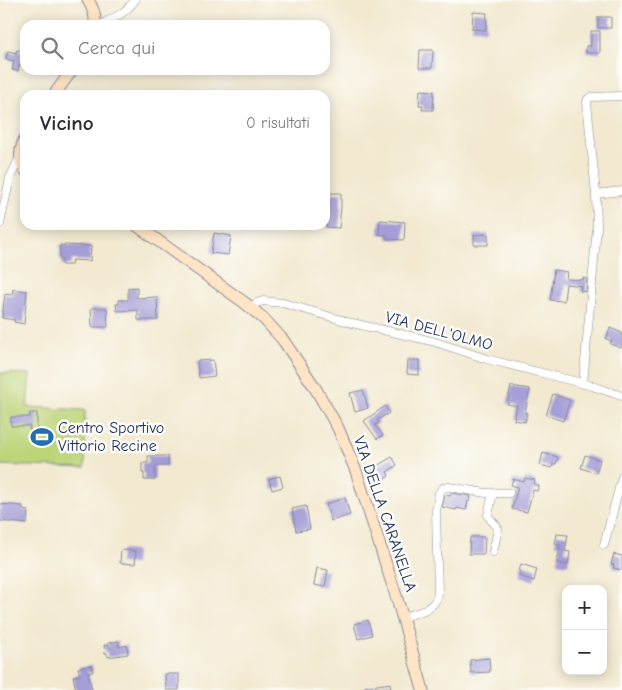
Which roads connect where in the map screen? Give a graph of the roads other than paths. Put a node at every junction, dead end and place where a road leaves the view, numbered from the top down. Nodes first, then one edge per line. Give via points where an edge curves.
1 (88, 0) edge
2 (135, 0) edge
3 (95, 20) edge
4 (110, 20) edge
5 (68, 75) edge
6 (58, 90) edge
7 (622, 96) edge
8 (20, 156) edge
9 (622, 191) edge
10 (596, 194) junction
11 (0, 224) edge
12 (143, 230) edge
13 (250, 308) junction
14 (583, 384) junction
15 (622, 396) edge
16 (622, 477) edge
17 (493, 493) junction
18 (509, 493) dead end
19 (604, 545) dead end
20 (493, 552) dead end
21 (403, 617) junction
22 (423, 690) edge

1 - 3 main road
2 - 4 street via 123,13
5 - 6 main road
7 - 10 street via 591,97 586,102
8 - 11 street via 9,183
9 - 10 street
10 - 14 street via 596,242
12 - 13 main road, VIA DELLA CARANELLA
13 - 14 street, VIA DELL'OLMO via 263,301 283,302
13 - 21 main road, VIA DELLA CARANELLA via 274,328 286,344 338,428 356,471
14 - 15 street, VIA DELL'OLMO
16 - 19 street
17 - 18 street
17 - 20 street via 488,516 498,528
17 - 21 street via 449,487 441,491 436,514 438,598 429,608
21 - 22 main road, VIA DELLA CARANELLA

